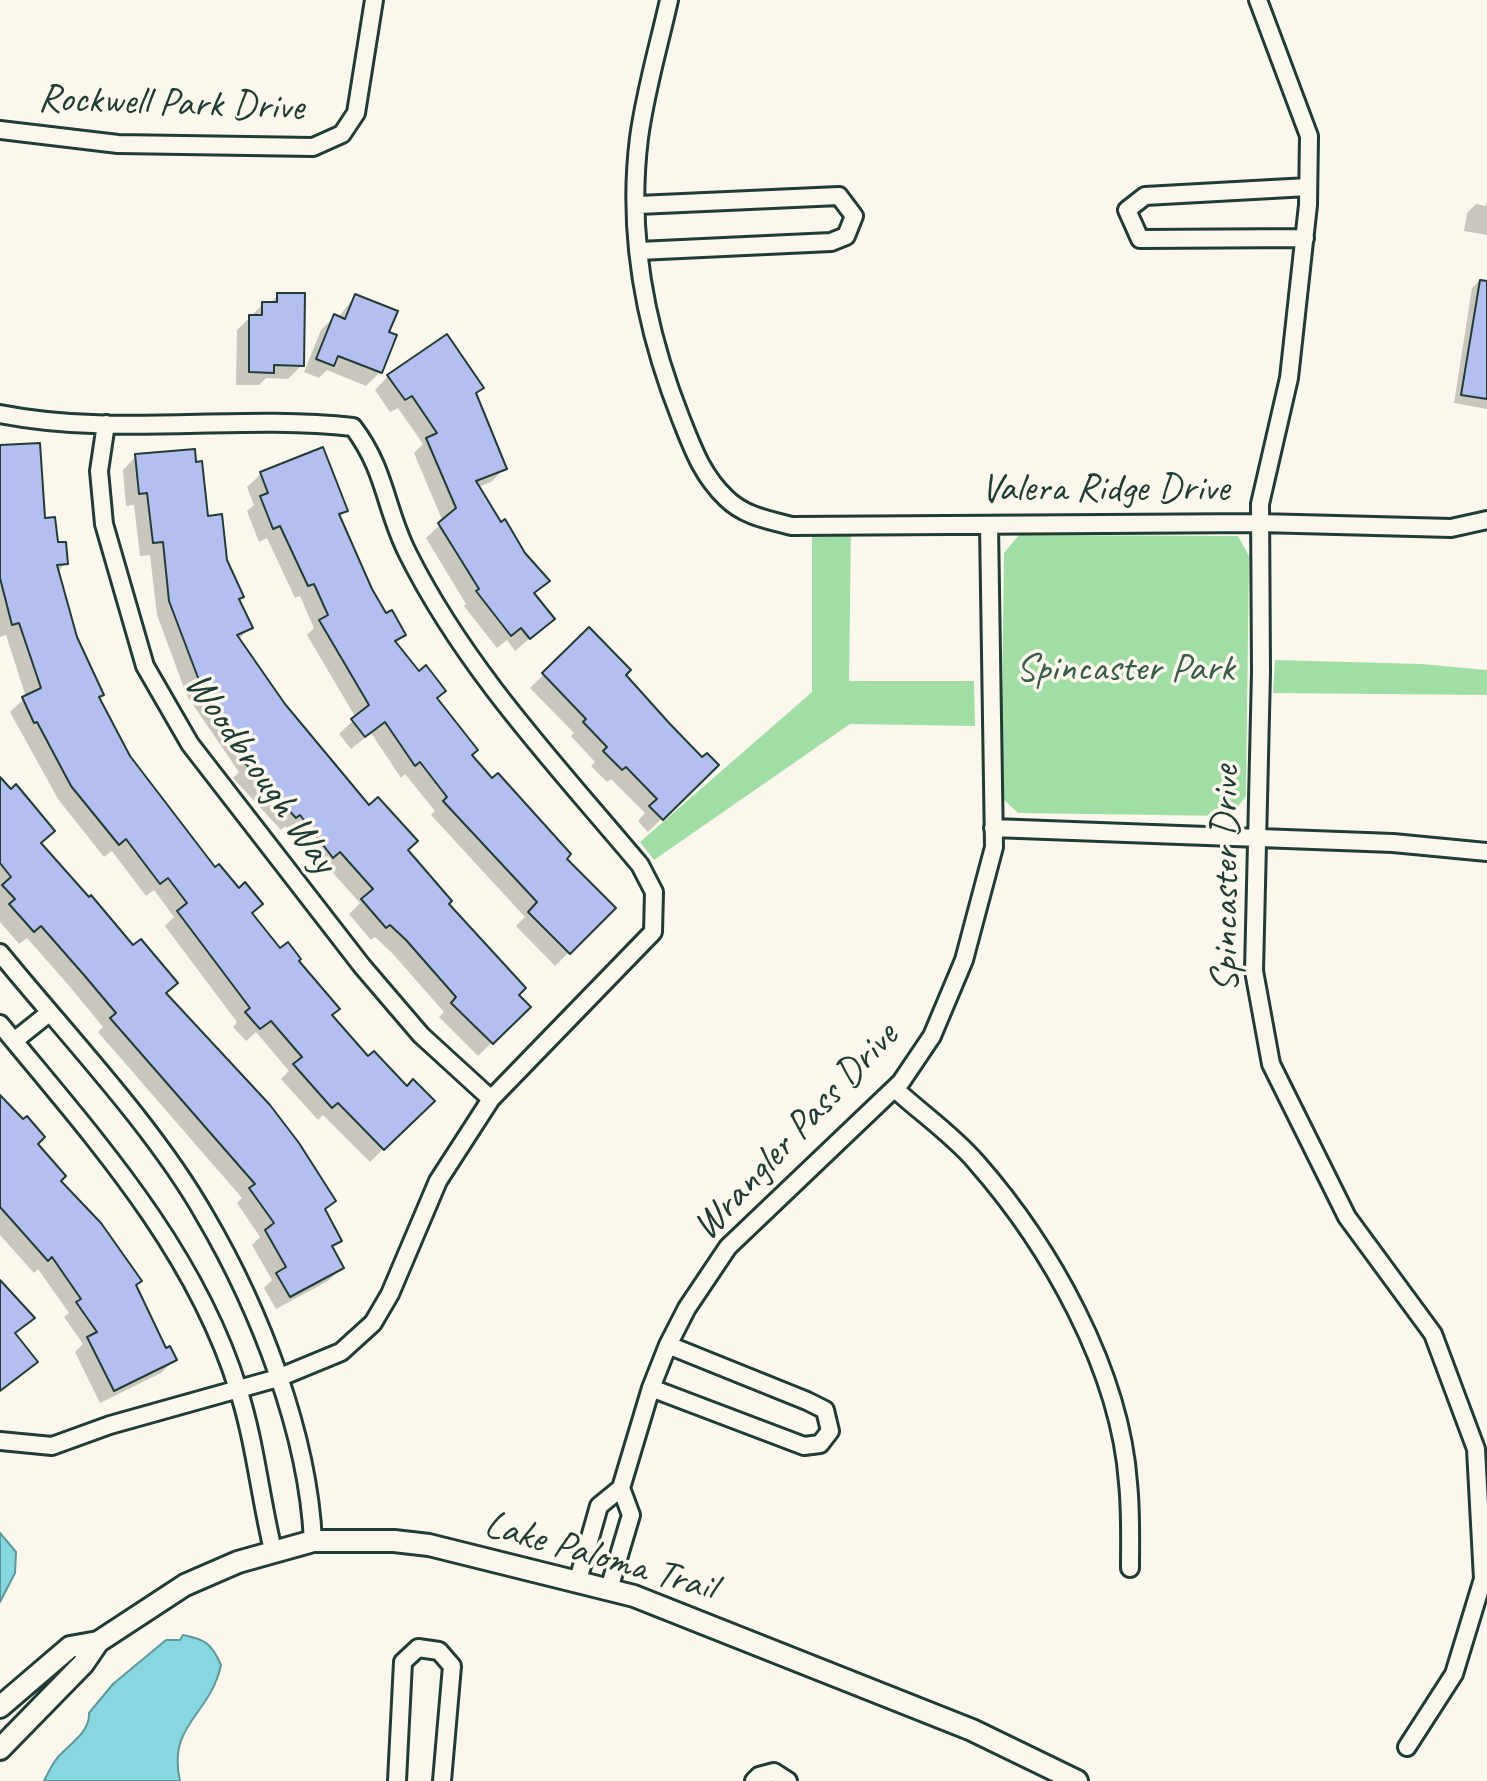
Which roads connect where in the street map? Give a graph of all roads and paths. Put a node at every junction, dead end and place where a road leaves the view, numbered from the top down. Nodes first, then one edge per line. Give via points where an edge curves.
1 (374, 0) edge
2 (669, 0) edge
3 (1258, 0) edge
4 (0, 130) edge
5 (1308, 187) junction
6 (638, 205) junction
7 (1305, 238) junction
8 (639, 251) junction
9 (0, 414) edge
10 (106, 424) junction
11 (1487, 520) edge
12 (1260, 523) junction
13 (989, 525) junction
14 (993, 828) junction
15 (1259, 840) junction
16 (1487, 852) edge
17 (0, 953) edge
18 (49, 1013) junction
19 (0, 1024) edge
20 (14, 1041) junction
21 (895, 1089) junction
22 (491, 1099) junction
23 (668, 1345) junction
24 (278, 1378) junction
25 (651, 1388) junction
26 (239, 1390) junction
27 (0, 1441) edge
28 (621, 1488) junction
29 (313, 1541) junction
30 (273, 1550) junction
31 (1130, 1568) dead end
32 (578, 1580) junction
33 (609, 1589) junction
34 (98, 1642) junction
35 (0, 1707) edge
36 (1407, 1747) dead end
37 (0, 1749) edge
38 (397, 1781) edge
39 (442, 1781) edge
40 (754, 1781) edge
41 (788, 1781) edge
42 (1077, 1781) edge

1 - 4 street, Rockwell Park Drive via 356,113 342,134 313,147 118,144
2 - 6 street via 639,139
3 - 5 street, Spincaster Drive via 1309,136
5 - 7 street, Spincaster Drive
5 - 7 street via 1145,196 1127,210 1140,239
6 - 8 street
6 - 8 street via 839,196 854,216 846,236 831,242
7 - 12 street, Spincaster Drive via 1289,378
8 - 13 street, Valera Ridge Drive via 645,307 667,384 702,470 728,500 757,518 792,526
9 - 10 street
10 - 22 street, Woodbrough Way via 99,471 104,524 145,666 208,773 362,966 421,1035
10 - 22 street via 304,422 353,427 372,452 407,553 482,675 640,865 654,892 653,932
11 - 12 street, Valera Ridge Drive via 1451,528
12 - 13 street, Valera Ridge Drive
12 - 15 street, Spincaster Drive
13 - 14 street, Wrangler Pass Drive
14 - 15 street
14 - 21 street, Wrangler Pass Drive via 994,847 964,960 932,1036
15 - 16 street via 1393,843
15 - 36 street, Spincaster Drive via 1254,971 1271,1064 1347,1217 1433,1334 1476,1449 1483,1579 1454,1674
17 - 18 street
18 - 20 street
18 - 24 street via 205,1214
19 - 20 street
20 - 26 street via 166,1234 205,1307
21 - 23 street, Wrangler Pass Drive via 728,1247
21 - 31 street via 975,1161 1033,1236 1079,1311 1118,1423 1128,1481
22 - 24 street via 438,1181 373,1323 341,1352
23 - 25 street, Wrangler Pass Drive
23 - 25 street via 825,1410 830,1431 820,1444 804,1446
24 - 26 street
24 - 29 street via 293,1427
25 - 28 street, Wrangler Pass Drive
26 - 27 street via 52,1446
26 - 30 street
28 - 32 street, Wrangler Pass Drive via 599,1506
28 - 33 street, Wrangler Pass Drive via 631,1515
29 - 30 street, Lake Paloma Trail
29 - 32 street, Lake Paloma Trail via 429,1545
30 - 34 street, Lake Paloma Trail via 185,1585
32 - 33 street, Lake Paloma Trail
33 - 42 street, Lake Paloma Trail via 958,1724
34 - 35 street, Lake Paloma Trail via 70,1647
34 - 37 street, Lake Paloma Trail
38 - 39 street via 403,1662 418,1648 439,1651 452,1666
40 - 41 street via 774,1772

